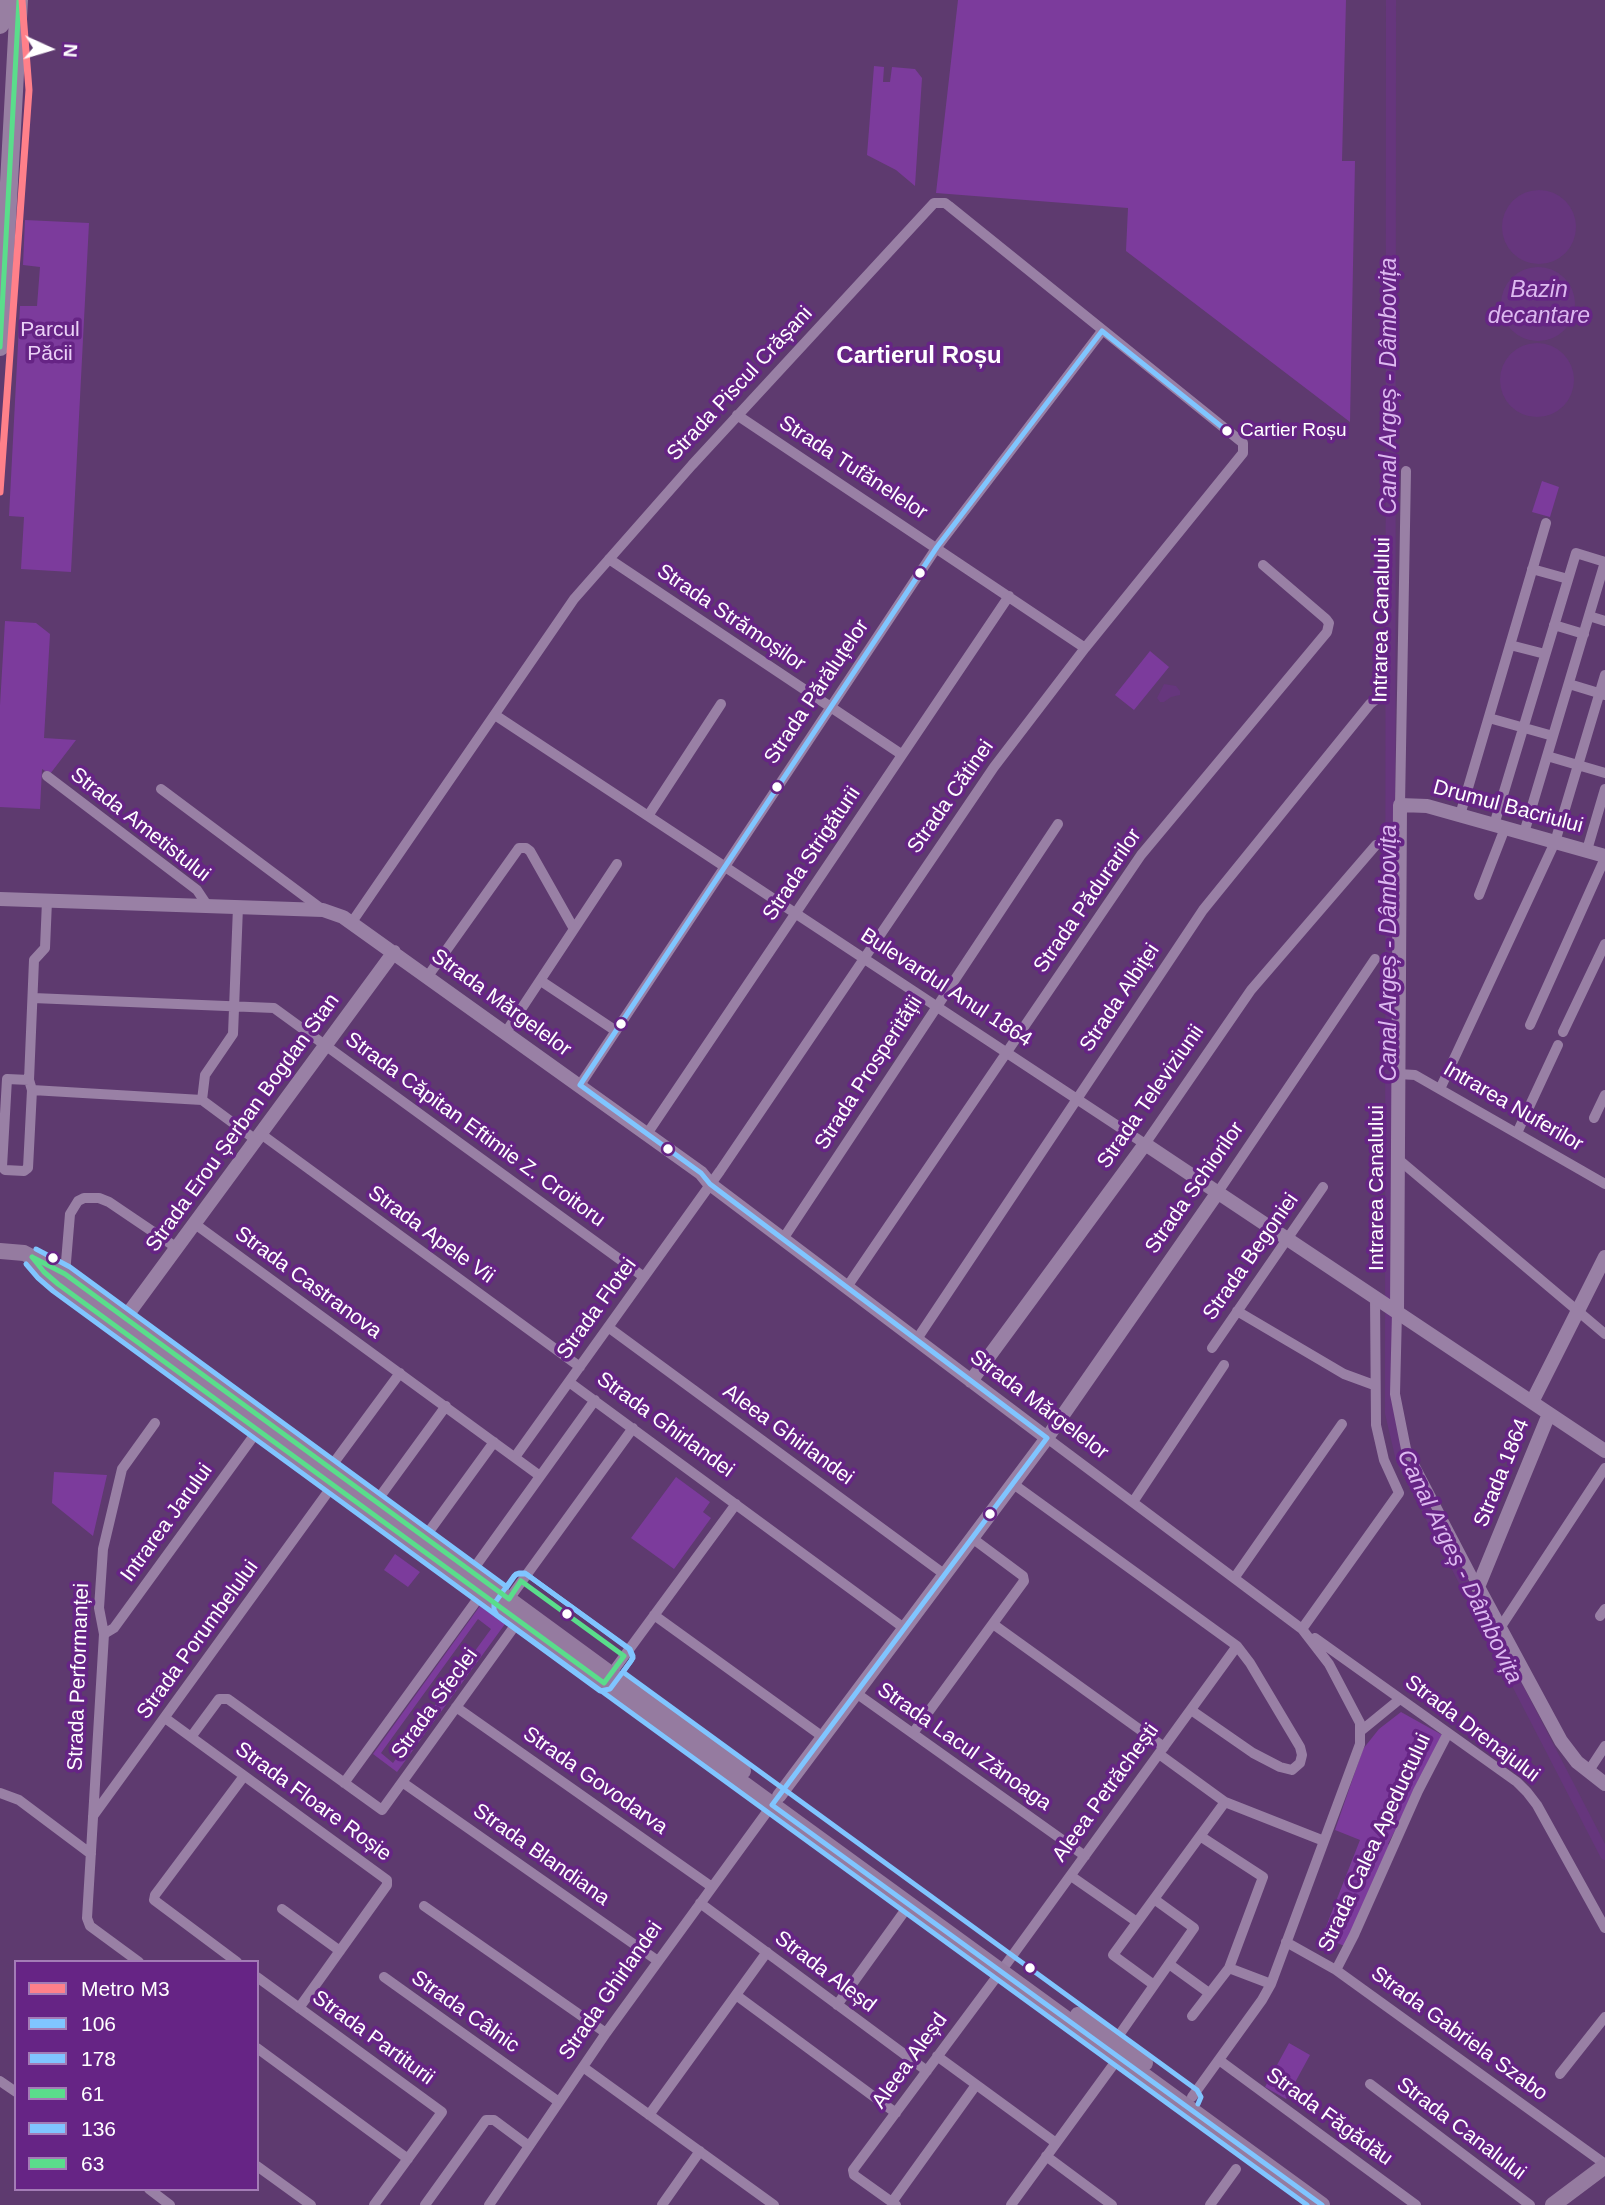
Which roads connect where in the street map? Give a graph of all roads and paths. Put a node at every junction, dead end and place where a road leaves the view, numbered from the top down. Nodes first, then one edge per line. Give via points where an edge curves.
1 (1, 0) edge
2 (19, 0) edge
3 (0, 25) edge
4 (1102, 331) junction
5 (0, 347) edge
6 (737, 415) junction
7 (1244, 448) joint
8 (1406, 471) dead end
9 (1546, 523) dead end
10 (937, 547) junction
11 (609, 559) junction
12 (1605, 562) edge
13 (1263, 565) dead end
14 (1532, 569) junction
15 (1568, 579) junction
16 (1009, 596) junction
17 (1589, 617) junction
18 (1605, 621) edge
19 (1554, 625) junction
20 (1584, 634) junction
21 (1510, 645) junction
22 (1085, 648) junction
23 (1545, 654) junction
24 (1605, 675) edge
25 (1569, 684) junction
26 (1602, 694) edge
27 (1379, 696) dead end
28 (721, 704) dead end
29 (831, 707) junction
30 (495, 715) junction
31 (1489, 718) junction
32 (1523, 727) junction
33 (1553, 736) junction
34 (901, 754) junction
35 (1547, 756) junction
36 (1578, 765) junction
37 (1605, 773) edge
38 (47, 776) dead end
39 (160, 789) dead end
40 (1605, 789) edge
41 (1400, 804) junction
42 (648, 816) junction
43 (1460, 816) junction
44 (1058, 824) dead end
45 (1499, 826) junction
46 (1524, 833) junction
47 (1555, 842) junction
48 (1376, 845) dead end
49 (1587, 850) junction
50 (1605, 857) edge
51 (617, 864) dead end
52 (725, 867) junction
53 (1479, 895) dead end
54 (0, 899) edge
55 (47, 901) junction
56 (207, 905) junction
57 (238, 906) junction
58 (323, 910) junction
59 (796, 914) junction
60 (352, 922) junction
61 (575, 929) junction
62 (1605, 944) edge
63 (394, 952) junction
64 (1375, 959) dead end
65 (866, 960) junction
66 (428, 976) junction
67 (541, 981) junction
68 (33, 998) junction
69 (234, 1006) junction
70 (936, 1006) junction
71 (1530, 1026) dead end
72 (616, 1031) junction
73 (506, 1032) junction
74 (1563, 1032) dead end
75 (326, 1045) junction
76 (1558, 1045) dead end
77 (1007, 1053) junction
78 (1398, 1074) junction
79 (30, 1085) junction
80 (580, 1085) junction
81 (1440, 1089) junction
82 (1605, 1095) edge
83 (1076, 1099) junction
84 (202, 1100) junction
85 (1594, 1118) dead end
86 (1517, 1133) junction
87 (647, 1134) junction
88 (258, 1137) junction
89 (1145, 1144) junction
90 (1398, 1159) junction
91 (710, 1184) junction
92 (1605, 1184) edge
93 (1323, 1187) dead end
94 (1218, 1192) junction
95 (195, 1224) junction
96 (783, 1239) junction
97 (1288, 1239) junction
98 (177, 1248) junction
99 (0, 1251) edge
100 (1605, 1257) edge
101 (644, 1277) junction
102 (62, 1279) junction
103 (847, 1287) junction
104 (1375, 1296) junction
105 (1237, 1311) junction
106 (1578, 1311) junction
107 (1397, 1312) junction
108 (121, 1323) junction
109 (608, 1327) junction
110 (1605, 1334) edge
111 (916, 1339) junction
112 (1212, 1348) dead end
113 (1224, 1365) dead end
114 (580, 1367) junction
115 (400, 1373) junction
116 (971, 1381) junction
117 (569, 1382) junction
118 (1374, 1385) junction
119 (595, 1400) junction
120 (1532, 1402) junction
121 (446, 1406) junction
122 (1549, 1414) junction
123 (155, 1423) dead end
124 (1342, 1424) dead end
125 (633, 1428) junction
126 (258, 1430) junction
127 (1046, 1437) junction
128 (494, 1442) junction
129 (1605, 1451) edge
130 (515, 1457) junction
131 (1605, 1468) edge
132 (540, 1476) junction
133 (329, 1477) junction
134 (1012, 1483) junction
135 (1133, 1502) junction
136 (736, 1504) junction
137 (373, 1506) junction
138 (425, 1537) junction
139 (972, 1538) junction
140 (471, 1572) junction
141 (944, 1574) junction
142 (1234, 1577) junction
143 (1478, 1587) junction
144 (482, 1593) junction
145 (505, 1603) junction
146 (654, 1615) junction
147 (522, 1616) junction
148 (993, 1624) junction
149 (904, 1628) junction
150 (1500, 1628) junction
151 (1302, 1629) junction
152 (104, 1634) junction
153 (1237, 1646) junction
154 (608, 1678) junction
155 (856, 1693) junction
156 (1400, 1699) junction
157 (456, 1707) junction
158 (1191, 1710) junction
159 (165, 1718) junction
160 (1362, 1730) junction
161 (913, 1733) junction
162 (1448, 1733) junction
163 (191, 1737) junction
164 (823, 1737) junction
165 (1605, 1746) edge
166 (1161, 1750) junction
167 (1588, 1772) junction
168 (244, 1776) junction
169 (402, 1782) junction
170 (344, 1783) junction
171 (1605, 1784) edge
172 (0, 1793) edge
173 (775, 1801) junction
174 (1225, 1802) junction
175 (382, 1810) joint
176 (93, 1816) junction
177 (1200, 1836) junction
178 (1324, 1841) junction
179 (91, 1854) junction
180 (1085, 1856) junction
181 (1071, 1876) junction
182 (712, 1887) junction
183 (1154, 1899) junction
184 (700, 1903) junction
185 (909, 1905) junction
186 (424, 1906) dead end
187 (282, 1909) dead end
188 (1137, 1922) junction
189 (1605, 1928) edge
190 (1286, 1942) junction
191 (340, 1951) junction
192 (767, 1952) junction
193 (136, 1960) edge
194 (234, 1960) edge
195 (658, 1961) junction
196 (1169, 1964) junction
197 (1004, 1967) junction
198 (1229, 1968) junction
199 (1336, 1970) junction
200 (384, 1977) dead end
201 (259, 1978) edge
202 (1271, 1984) junction
203 (1154, 1985) junction
204 (1209, 1993) junction
205 (736, 1995) junction
206 (837, 2005) junction
207 (299, 2008) junction
208 (1192, 2016) dead end
209 (1605, 2017) edge
210 (606, 2033) junction
211 (1115, 2041) junction
212 (259, 2049) edge
213 (937, 2056) junction
214 (1119, 2057) junction
215 (1219, 2060) junction
216 (583, 2067) junction
217 (927, 2071) junction
218 (1560, 2074) dead end
219 (1370, 2084) dead end
220 (976, 2085) junction
221 (1189, 2101) junction
222 (559, 2102) junction
223 (896, 2113) junction
224 (649, 2115) junction
225 (1056, 2143) junction
226 (529, 2146) junction
227 (700, 2151) junction
228 (1046, 2156) junction
229 (408, 2159) junction
230 (1605, 2165) edge
231 (259, 2167) edge
232 (1236, 2169) dead end
233 (157, 2201) edge
234 (492, 2201) edge
235 (894, 2204) edge
236 (170, 2205) edge
237 (311, 2205) edge
238 (374, 2205) edge
239 (425, 2205) edge
240 (505, 2205) edge
241 (662, 2205) edge
242 (774, 2205) edge
243 (1011, 2205) edge
244 (1112, 2205) edge
245 (1210, 2205) edge
246 (1322, 2205) edge
247 (1416, 2205) edge
248 (1530, 2205) edge
249 (1553, 2205) edge

1 - 3 main road
2 - 5 main road
4 - 6 street, Strada Piscul Crășani via 949,206 934,203
4 - 7 street, Strada Piscul Crășani
4 - 10 street, Strada Părăluțelor
6 - 10 street, Strada Tufănelelor
6 - 11 street, Strada Piscul Crășani
7 - 22 street, Strada Cătinei
8 - 41 street, Intrarea Canalului
9 - 14 street
10 - 16 street, Strada Tufănelelor
10 - 29 street, Strada Părăluțelor
11 - 29 street, Strada Strămoșilor
11 - 30 street, Strada Piscul Crășani via 574,599
12 - 15 street via 1576,553
12 - 17 street
13 - 77 street, Strada Pădurarilor via 1326,619 1327,632 1141,855
14 - 15 street
14 - 21 street
15 - 19 street
16 - 22 street, Strada Tufănelelor
16 - 34 street, Strada Strigăturii
17 - 18 street
17 - 20 street
19 - 20 street
19 - 23 street
20 - 25 street
21 - 23 street
21 - 31 street
22 - 65 street, Strada Cătinei via 995,767
23 - 32 street
24 - 26 street
25 - 26 street
25 - 33 street
26 - 36 street
27 - 83 street, Strada Albiței via 1203,910
28 - 42 street
29 - 34 street, Strada Strămoșilor
29 - 52 street, Strada Părăluțelor
30 - 42 street, Bulevardul Anul 1864
30 - 60 street, Strada Piscul Crășani
31 - 32 street
31 - 43 street
32 - 33 street
32 - 45 street
33 - 35 street
34 - 59 street, Strada Strigăturii
35 - 36 street
35 - 46 street
36 - 37 street
36 - 47 street
38 - 56 street, Strada Ametistului via 197,890
39 - 58 street, Strada Mărgelelor
40 - 49 street
41 - 43 street, Drumul Bacriului
41 - 78 street, Intrarea Canalului
42 - 52 street, Bulevardul Anul 1864
43 - 45 street, Drumul Bacriului
44 - 70 street, Strada Prosperității
45 - 46 street, Drumul Bacriului
45 - 53 street
46 - 47 street, Drumul Bacriului
47 - 49 street, Drumul Bacriului
47 - 81 street
48 - 89 street, Strada Televiziunii via 1251,990
49 - 50 street, Drumul Bacriului
50 - 71 street
51 - 61 street
52 - 59 street, Bulevardul Anul 1864
52 - 72 street, Strada Părăluțelor
54 - 55 street, Strada Mărgelelor
55 - 56 street, Strada Mărgelelor
55 - 68 street via 46,948 34,960
56 - 57 street, Strada Mărgelelor
57 - 58 street, Strada Mărgelelor
57 - 69 street
58 - 60 street, Strada Mărgelelor
59 - 65 street, Bulevardul Anul 1864
59 - 87 street, Strada Strigăturii
60 - 63 street, Strada Mărgelelor
61 - 66 street via 530,851 519,848
61 - 67 street
62 - 74 street
63 - 66 street, Strada Mărgelelor
63 - 75 street, Strada Erou Șerban Bogdan Stan
64 - 94 street, Strada Schiorilor
65 - 70 street, Bulevardul Anul 1864
65 - 91 street, Strada Cătinei
66 - 73 street, Strada Mărgelelor
67 - 72 street
67 - 73 street
68 - 69 street, Strada Căpitan Eftimie Z. Croitoru
68 - 79 street
69 - 75 street, Strada Căpitan Eftimie Z. Croitoru via 274,1008
69 - 84 street via 233,1034 205,1075
70 - 77 street, Bulevardul Anul 1864
70 - 96 street, Strada Prosperității
72 - 80 street, Strada Părăluțelor
73 - 80 street, Strada Mărgelelor
75 - 88 street, Strada Erou Șerban Bogdan Stan
75 - 101 street, Strada Căpitan Eftimie Z. Croitoru
76 - 86 street
77 - 83 street, Bulevardul Anul 1864
77 - 103 street, Strada Pădurarilor
78 - 81 street, Intrarea Nuferilor via 1415,1075
78 - 90 street, Intrarea Canalului
79 - 79 street via 7,1079 5,1170 28,1168
79 - 84 street
80 - 87 street, Strada Mărgelelor
81 - 86 street, Intrarea Nuferilor
82 - 85 street
83 - 89 street, Bulevardul Anul 1864
83 - 111 street, Strada Albiței
84 - 88 street, Strada Apele Vii
86 - 92 street, Intrarea Nuferilor
87 - 91 street, Strada Mărgelelor
88 - 95 street, Strada Erou Șerban Bogdan Stan
88 - 114 street, Strada Apele Vii
89 - 94 street, Bulevardul Anul 1864
89 - 116 street, Strada Televiziunii
90 - 106 street
90 - 107 street, Intrarea Canalului
91 - 96 street, Strada Mărgelelor
91 - 101 street, Strada Flotei
93 - 97 street, Strada Begoniei
94 - 97 street, Bulevardul Anul 1864
94 - 127 street, Strada Schiorilor
95 - 98 street, Strada Erou Șerban Bogdan Stan
95 - 115 street, Strada Castranova
96 - 103 street, Strada Mărgelelor
97 - 104 street, Bulevardul Anul 1864
97 - 105 street, Strada Begoniei
98 - 102 street via 109,1202 84,1198 70,1214
98 - 108 street, Strada Erou Șerban Bogdan Stan
99 - 102 main road via 32,1257
100 - 106 street
101 - 109 street, Strada Flotei
102 - 108 main road
103 - 111 street, Strada Mărgelelor
104 - 107 street, Strada 1864
104 - 118 street
105 - 112 street, Strada Begoniei
105 - 118 street via 1344,1374
106 - 110 street
106 - 120 street
107 - 120 street, Strada 1864
107 - 143 street, Intrarea Canalului via 1395,1394 1406,1450
108 - 126 main road
108 - 133 main road
109 - 114 street, Strada Flotei
109 - 141 street, Aleea Ghirlandei
111 - 116 street, Strada Mărgelelor
113 - 135 street
114 - 117 street, Strada Flotei
115 - 121 street, Strada Castranova
115 - 133 street
116 - 127 street, Strada Mărgelelor
117 - 119 street, Strada Ghirlandei
117 - 130 street, Strada Flotei
118 - 151 street via 1378,1439 1399,1493
119 - 125 street, Strada Ghirlandei
119 - 132 street
120 - 122 street, Strada 1864
121 - 128 street, Strada Castranova
121 - 137 street
122 - 129 street, Strada 1864
122 - 143 street, Strada 1864
123 - 152 street, Strada Performanței via 122,1469 102,1556 99,1608
124 - 142 street
125 - 136 street, Strada Ghirlandei
125 - 145 street
126 - 133 main road
126 - 152 street, Intrarea Jarului via 114,1628
127 - 134 street, Strada Ghirlandei
127 - 135 street, Strada Mărgelelor
128 - 130 street, Strada Castranova
128 - 138 street
130 - 132 street, Strada Castranova
131 - 150 street
132 - 140 street
133 - 137 main road
133 - 159 street, Strada Porumbelului
134 - 139 street, Strada Ghirlandei
134 - 153 street
135 - 142 street, Strada Mărgelelor
136 - 146 street
136 - 149 street, Strada Ghirlandei
137 - 138 main road
137 - 144 main road
138 - 140 main road
139 - 141 street, Strada Ghirlandei
139 - 148 street via 1024,1578
140 - 145 main road
141 - 149 street, Strada Ghirlandei
142 - 151 street, Strada Mărgelelor
143 - 150 street, Intrarea Canalului
144 - 145 main road
144 - 170 street
145 - 147 main road
146 - 154 street
146 - 164 street
147 - 154 main road
147 - 157 street, Strada Sfeclei
148 - 161 street
148 - 166 street
149 - 155 street, Strada Ghirlandei
150 - 167 street, Intrarea Canalului via 1561,1741
151 - 156 street, Strada Drenajului
151 - 160 street, Strada Mărgelelor via 1329,1664
152 - 176 street, Strada Performanței
153 - 158 street, Aleea Petrăchești
153 - 158 street via 1300,1747 1300,1763 1288,1770 1270,1762
154 - 173 main road
155 - 161 street, Strada Lacul Zănoaga
155 - 164 street, Strada Ghirlandei
156 - 160 street
156 - 162 street, Strada Drenajului
157 - 169 street, Strada Sfeclei
157 - 182 street, Strada Govodarva
158 - 166 street, Aleea Petrăchești
159 - 163 street, Strada Floare Roșie
159 - 176 street, Strada Porumbelului
160 - 178 street
161 - 180 street, Strada Lacul Zănoaga
162 - 189 street, Strada Drenajului via 1527,1792
162 - 199 street, Strada Calea Apeductului
163 - 168 street, Strada Floare Roșie
163 - 170 street, Strada Floare Roșie via 224,1698
164 - 173 street, Strada Ghirlandei
165 - 167 street
166 - 174 street
166 - 180 street, Aleea Petrăchești
167 - 171 street, Intrarea Canalului
168 - 191 street, Strada Floare Roșie via 387,1880
168 - 194 street via 155,1895 156,1903
169 - 175 street, Strada Sfeclei
169 - 195 street, Strada Blandiana
170 - 175 street, Strada Floare Roșie
172 - 179 street via 19,1800
173 - 182 street, Strada Ghirlandei
173 - 185 main road
173 - 197 main road
174 - 177 street
174 - 178 street
176 - 179 street, Strada Performanței
177 - 183 street
177 - 198 street via 1263,1877
178 - 190 street
179 - 193 street, Strada Performanței via 88,1924
180 - 181 street, Aleea Petrăchești
181 - 188 street
181 - 197 street, Aleea Petrăchești
182 - 184 street, Strada Ghirlandei
183 - 188 street
183 - 196 street via 1194,1928
184 - 192 street, Strada Aleșd
184 - 195 street, Strada Ghirlandei
185 - 197 main road
185 - 206 street
186 - 210 street
187 - 191 street
188 - 203 street via 1113,1955
190 - 199 street, Strada Gabriela Szabo
190 - 202 street
191 - 207 street, Strada Floare Roșie
192 - 205 street
192 - 206 street, Strada Aleșd
195 - 210 street, Strada Ghirlandei
196 - 203 street
196 - 204 street
197 - 211 main road
197 - 213 street, Aleea Aleșd
197 - 214 main road
198 - 202 street
198 - 204 street
199 - 230 street, Strada Gabriela Szabo
200 - 222 street, Strada Câlnic
201 - 207 street, Strada Partiturii
202 - 215 street
203 - 211 street
204 - 208 street
205 - 223 street
205 - 224 street
206 - 217 street, Strada Aleșd
207 - 229 street, Strada Partiturii via 442,2112
209 - 218 street
210 - 216 street, Strada Ghirlandei
211 - 214 main road
211 - 221 main road
212 - 229 street
213 - 217 street, Aleea Aleșd
213 - 220 street
214 - 221 main road
214 - 225 street
215 - 221 street
215 - 247 street, Strada Făgădău
216 - 222 street, Strada Ghirlandei
216 - 224 street
217 - 223 street, Aleea Aleșd
219 - 248 street, Strada Canalului
220 - 225 street
220 - 235 street
221 - 246 main road
222 - 226 street, Strada Ghirlandei
223 - 235 street, Aleea Aleșd via 853,2173
224 - 227 street
225 - 228 street
226 - 234 street, Strada Ghirlandei
226 - 239 street via 494,2120 486,2120
227 - 241 street
227 - 242 street
228 - 243 street
228 - 244 street
229 - 238 street, Strada Partiturii
230 - 249 main road
231 - 237 street
232 - 245 street
233 - 236 street
234 - 240 street

